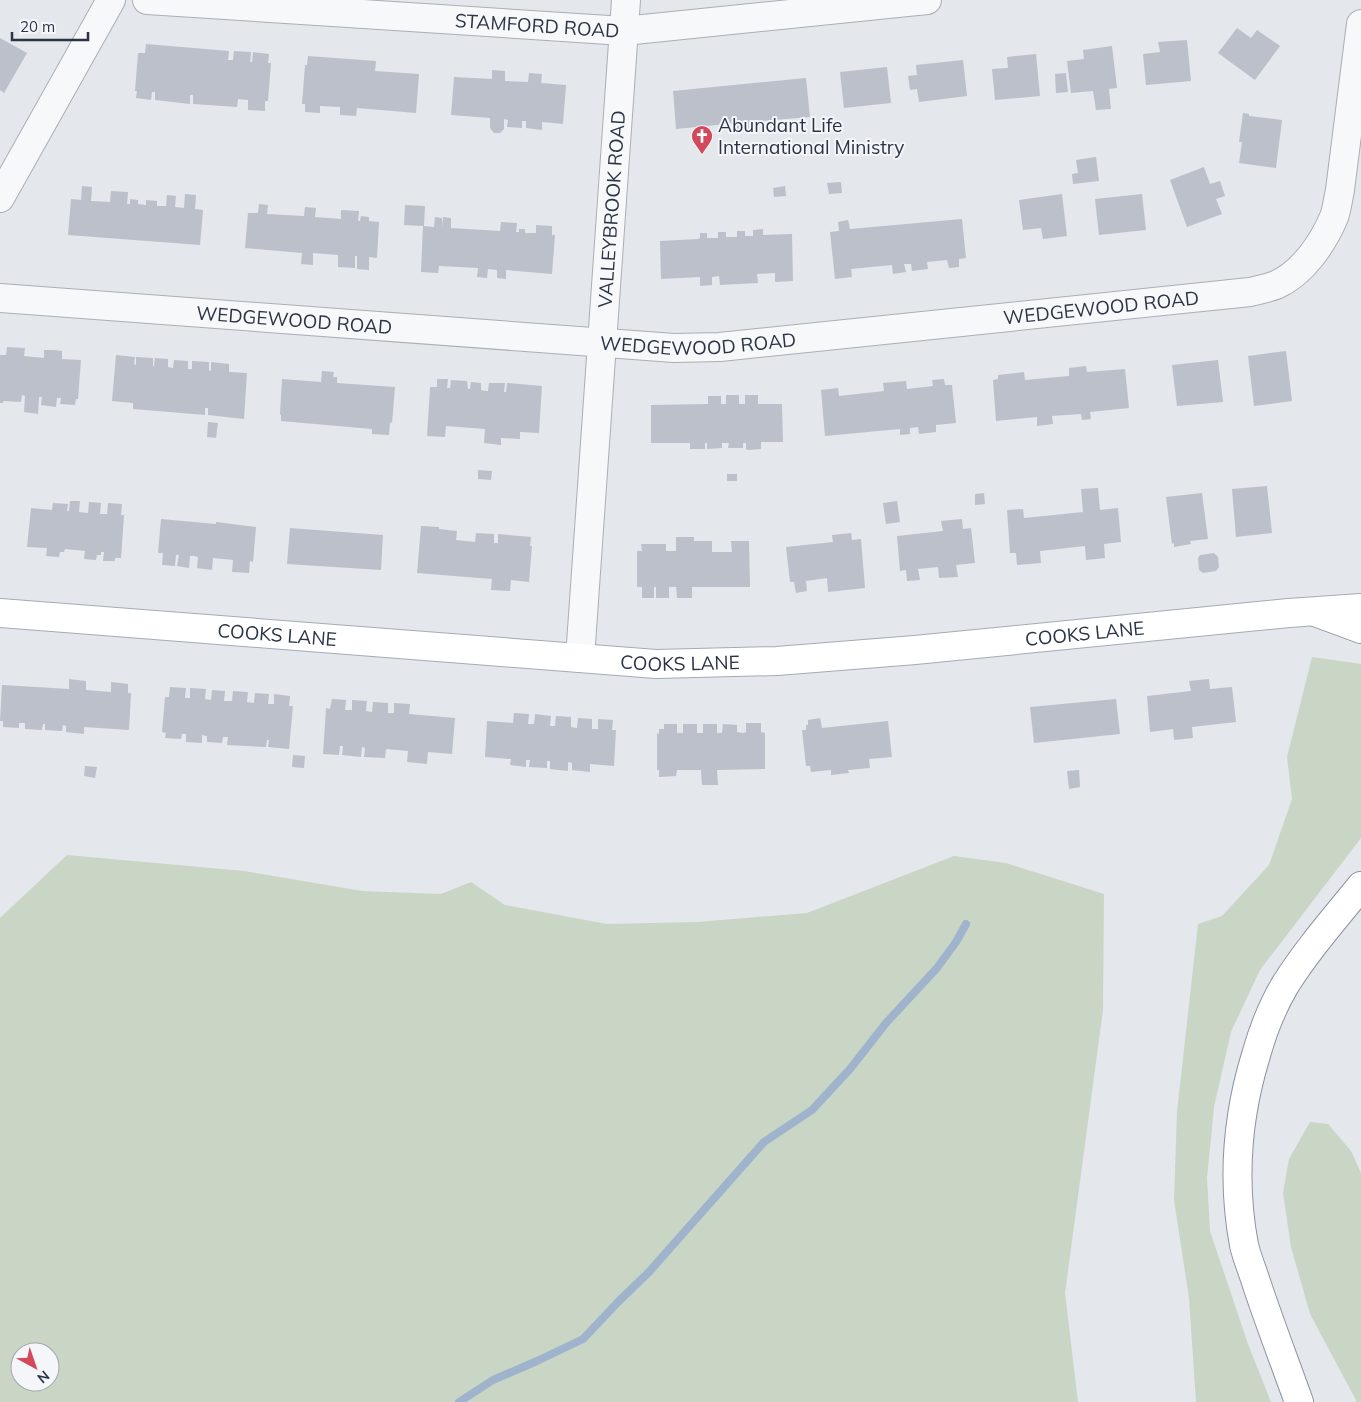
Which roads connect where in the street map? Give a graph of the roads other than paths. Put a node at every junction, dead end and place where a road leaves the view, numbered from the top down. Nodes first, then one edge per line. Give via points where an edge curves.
1 (111, 0) edge
2 (147, 0) edge
3 (626, 0) edge
4 (926, 0) edge
5 (1361, 24) edge
6 (624, 31) junction
7 (0, 198) edge
8 (0, 298) edge
9 (602, 342) junction
10 (1361, 608) edge
11 (1316, 612) junction
12 (0, 614) edge
13 (1361, 630) edge
14 (580, 658) junction
15 (1361, 886) edge
16 (1299, 1402) edge

1 - 7 street
2 - 6 street, STAMFORD ROAD
3 - 6 street, VALLEYBROOK ROAD
4 - 6 street, STAMFORD ROAD
5 - 9 street, WEDGEWOOD ROAD via 1334,215 1311,256 1276,284 1250,292 720,347 674,348
6 - 9 street, VALLEYBROOK ROAD
8 - 9 street, WEDGEWOOD ROAD
9 - 14 street, VALLEYBROOK ROAD
10 - 11 main road, COOKS LANE
11 - 13 main road
11 - 14 main road, COOKS LANE via 778,662 656,664
12 - 14 main road, COOKS LANE
15 - 16 main road via 1284,986 1265,1024 1241,1112 1238,1200 1245,1246

